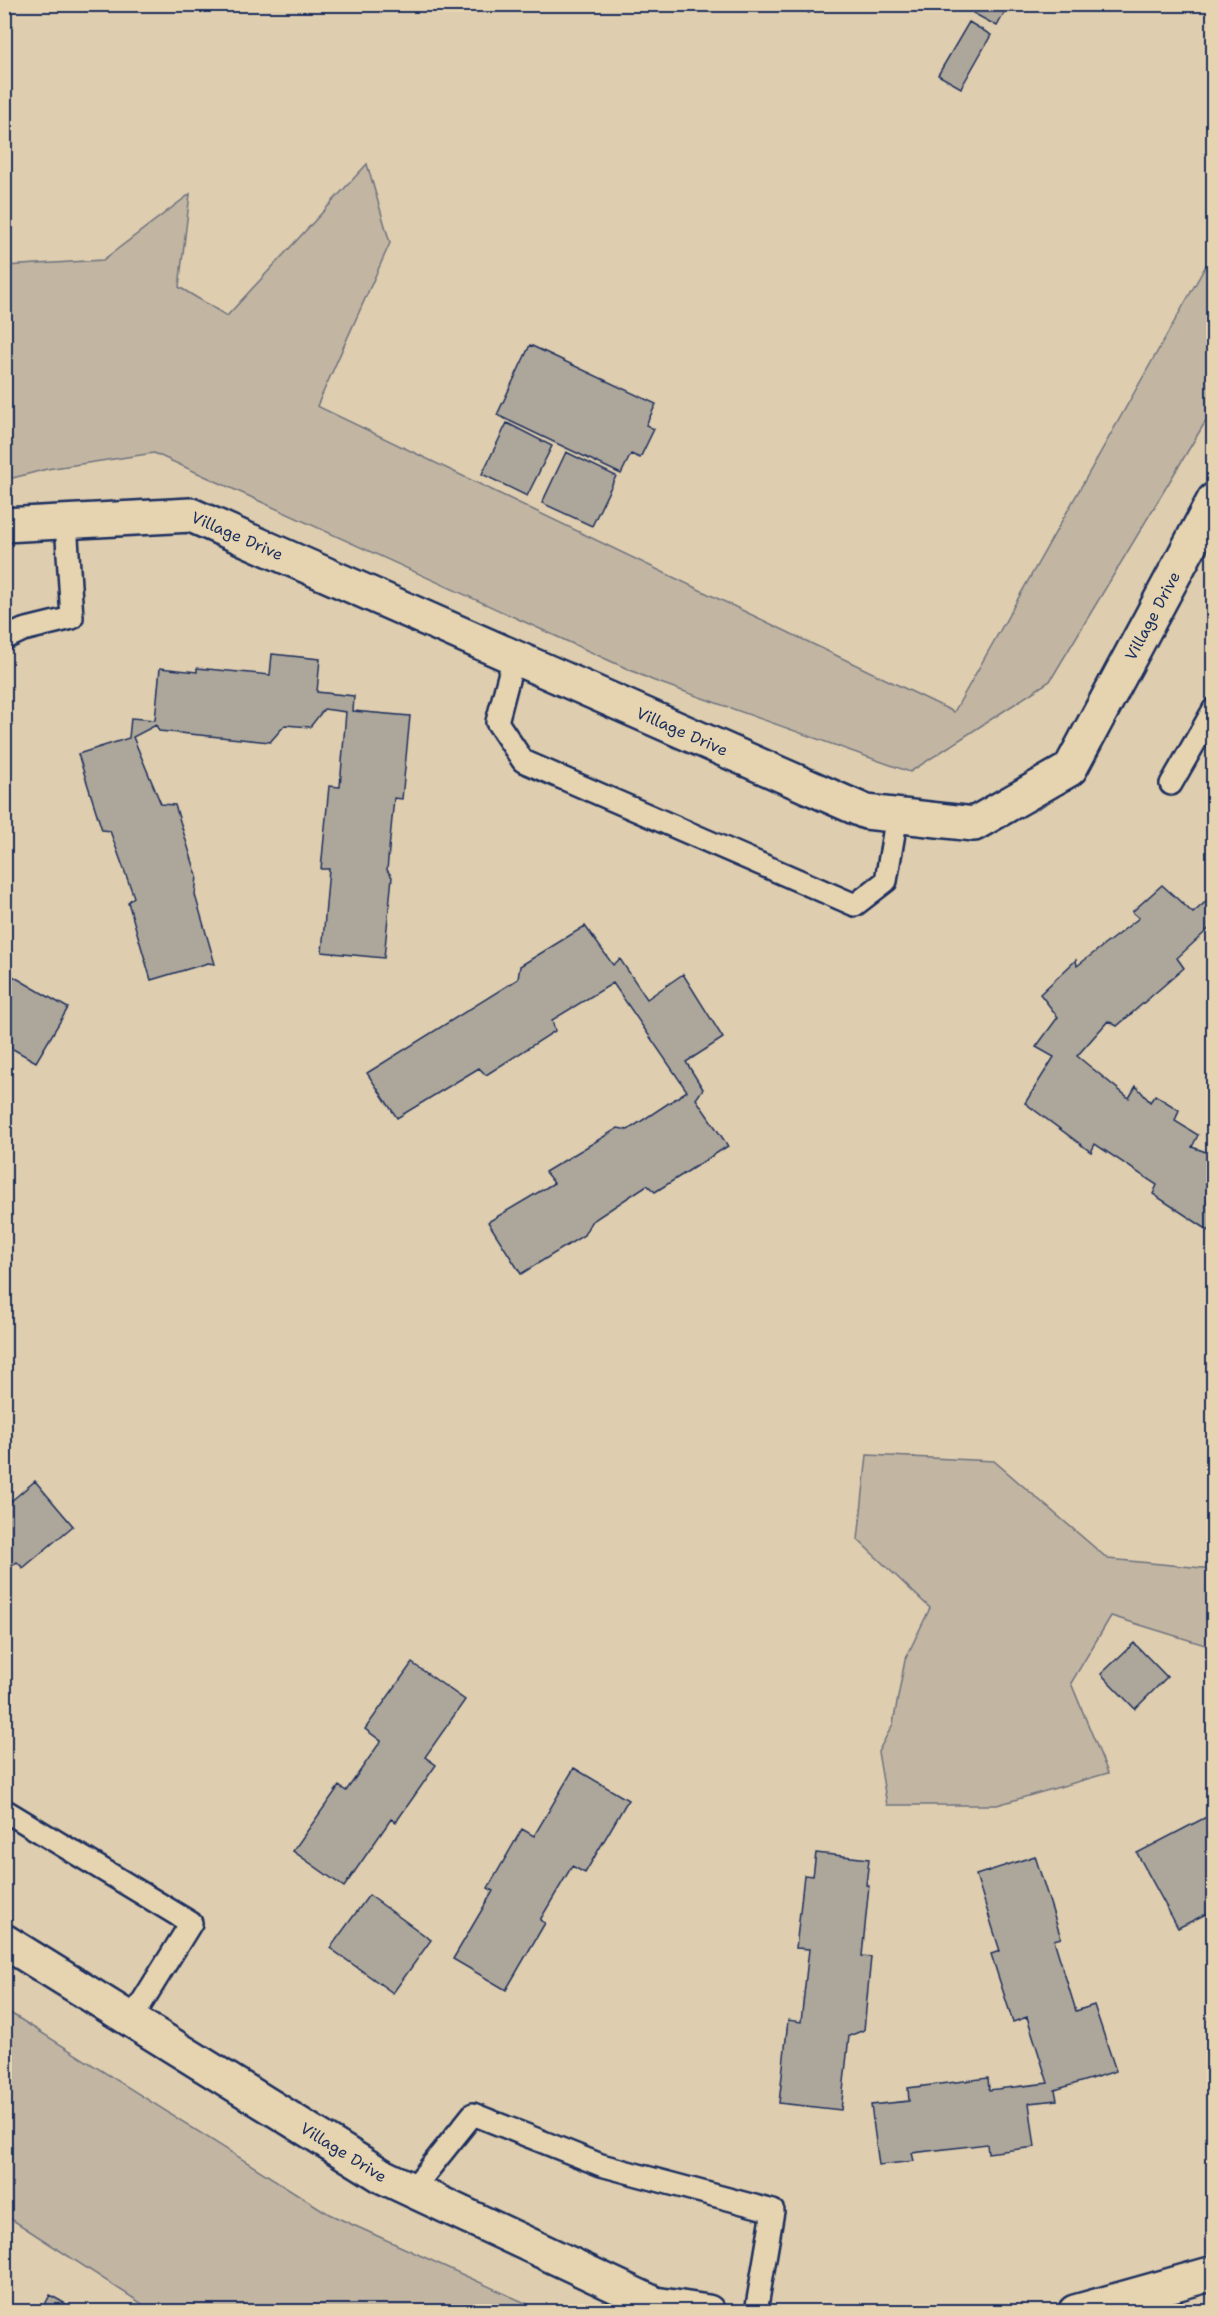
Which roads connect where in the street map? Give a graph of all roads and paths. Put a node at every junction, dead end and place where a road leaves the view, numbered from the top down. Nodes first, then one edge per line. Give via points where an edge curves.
1 (1214, 500) edge
2 (66, 522) junction
3 (4, 525) edge
4 (4, 639) edge
5 (513, 657) junction
6 (1214, 709) edge
7 (1171, 784) dead end
8 (897, 815) junction
9 (4, 1810) edge
10 (4, 1941) edge
11 (131, 2020) junction
12 (412, 2190) junction
13 (1214, 2273) edge
14 (708, 2312) edge
15 (756, 2312) edge
16 (1075, 2312) edge

1 - 8 street, Village Drive via 1070,769 974,824
2 - 3 street, Village Drive
2 - 4 lane via 72,618
2 - 5 street, Village Drive via 191,515
5 - 8 street, Village Drive via 866,812
5 - 8 lane via 497,722 523,761 855,905 886,881
6 - 7 lane
9 - 11 lane via 190,1923
10 - 11 street, Village Drive
11 - 12 street, Village Drive via 384,2177
12 - 14 street, Village Drive via 655,2304
12 - 15 lane via 473,2114 601,2164 773,2211
13 - 16 street

